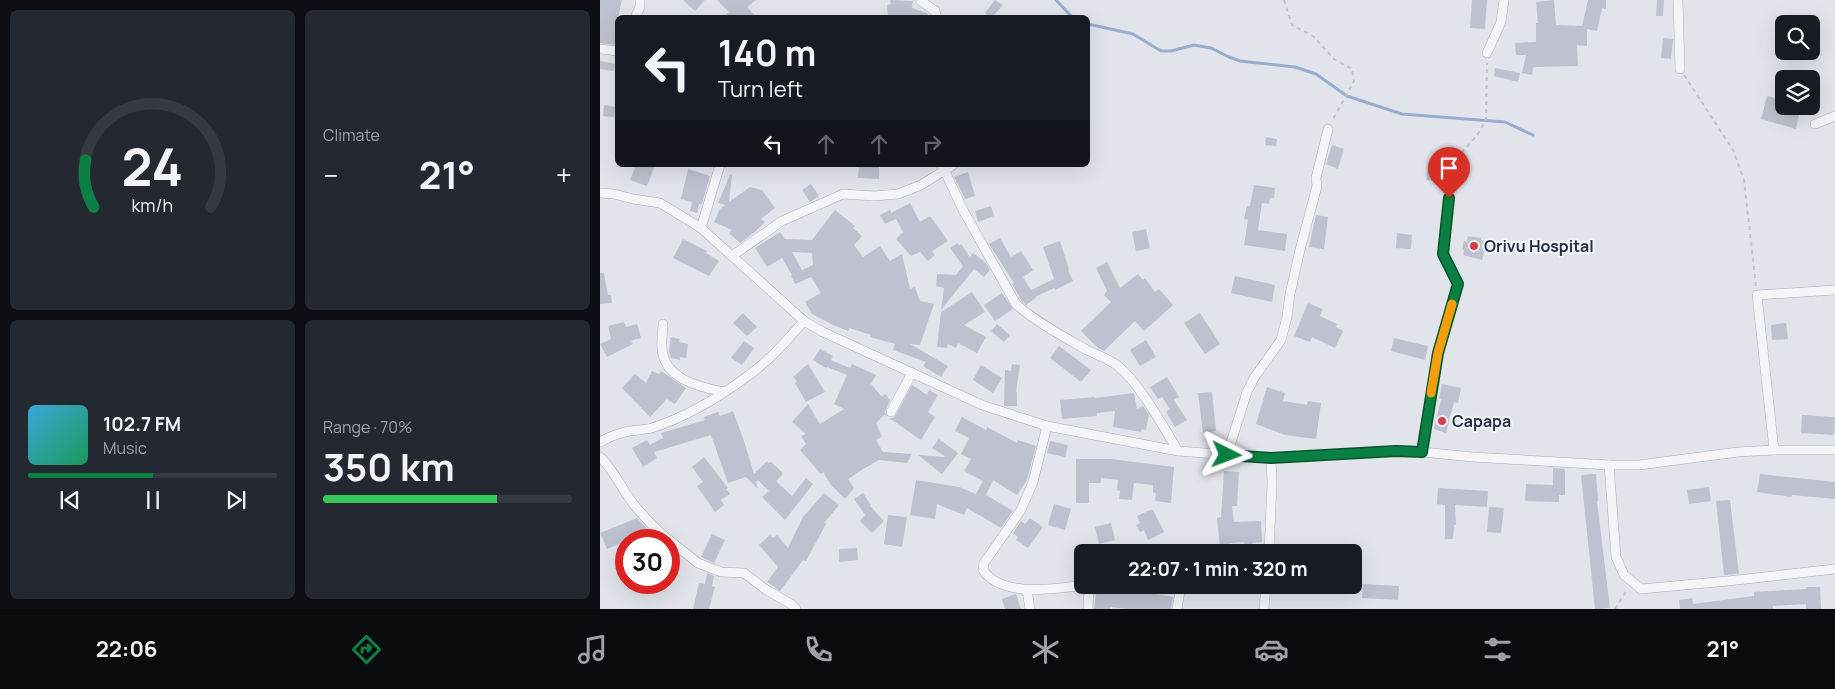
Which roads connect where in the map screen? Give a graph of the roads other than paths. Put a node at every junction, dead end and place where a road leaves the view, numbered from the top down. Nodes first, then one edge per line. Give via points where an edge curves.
1 (640, 0) edge
2 (920, 0) edge
3 (1504, 0) edge
4 (1678, 0) edge
5 (636, 15) edge
6 (936, 15) edge
7 (600, 49) edge
8 (615, 51) edge
9 (1487, 53) road end
10 (1680, 69) road end
11 (1835, 116) edge
12 (1815, 124) dead end
13 (1328, 129) road end
14 (719, 167) edge
15 (947, 167) edge
16 (600, 193) edge
17 (1449, 198) road end
18 (701, 228) junction
19 (732, 256) junction
20 (1835, 290) edge
21 (804, 321) junction
22 (664, 324) dead end
23 (912, 373) junction
24 (724, 392) junction
25 (891, 412) dead end
26 (1047, 426) junction
27 (600, 442) edge
28 (1774, 450) junction
29 (1835, 450) edge
30 (1178, 451) junction
31 (1422, 452) junction
32 (1227, 455) junction
33 (600, 457) edge
34 (1271, 458) junction
35 (1609, 465) junction
36 (656, 529) edge
37 (1269, 544) edge
38 (680, 549) edge
39 (1835, 569) edge
40 (1074, 586) edge
41 (1027, 590) junction
42 (1087, 594) edge
43 (1180, 594) edge
44 (1265, 594) edge
45 (796, 609) edge
46 (1030, 609) edge
47 (1088, 609) edge
48 (1178, 609) edge
49 (1264, 609) edge

1 - 5 street
2 - 6 street
3 - 9 street via 1501,22
4 - 10 street
7 - 8 street
11 - 12 street
13 - 32 street via 1281,340 1247,392
14 - 18 street
15 - 19 street via 921,185 898,194 843,194 782,220
15 - 30 street via 963,210 1016,304 1069,340 1117,366 1129,377
16 - 18 street via 660,203
17 - 31 street via 1443,254 1458,284 1438,353
18 - 19 street
19 - 21 street
20 - 28 street via 1757,295
21 - 23 street
21 - 24 street via 757,369
22 - 24 street via 662,348 669,368 698,387
23 - 25 street
23 - 26 street via 982,405
24 - 27 street via 650,429 628,432
26 - 30 street
26 - 41 street via 1033,482 1021,510 984,563 983,570 988,578
28 - 29 street
28 - 35 street via 1639,465
30 - 32 street
31 - 34 street
31 - 35 street
32 - 34 street
33 - 36 street via 634,505
34 - 37 street
35 - 39 street via 1616,557 1624,575 1641,589
38 - 45 street via 698,563 721,572 744,573
40 - 41 street
41 - 46 street
42 - 47 street
43 - 48 street
44 - 49 street

